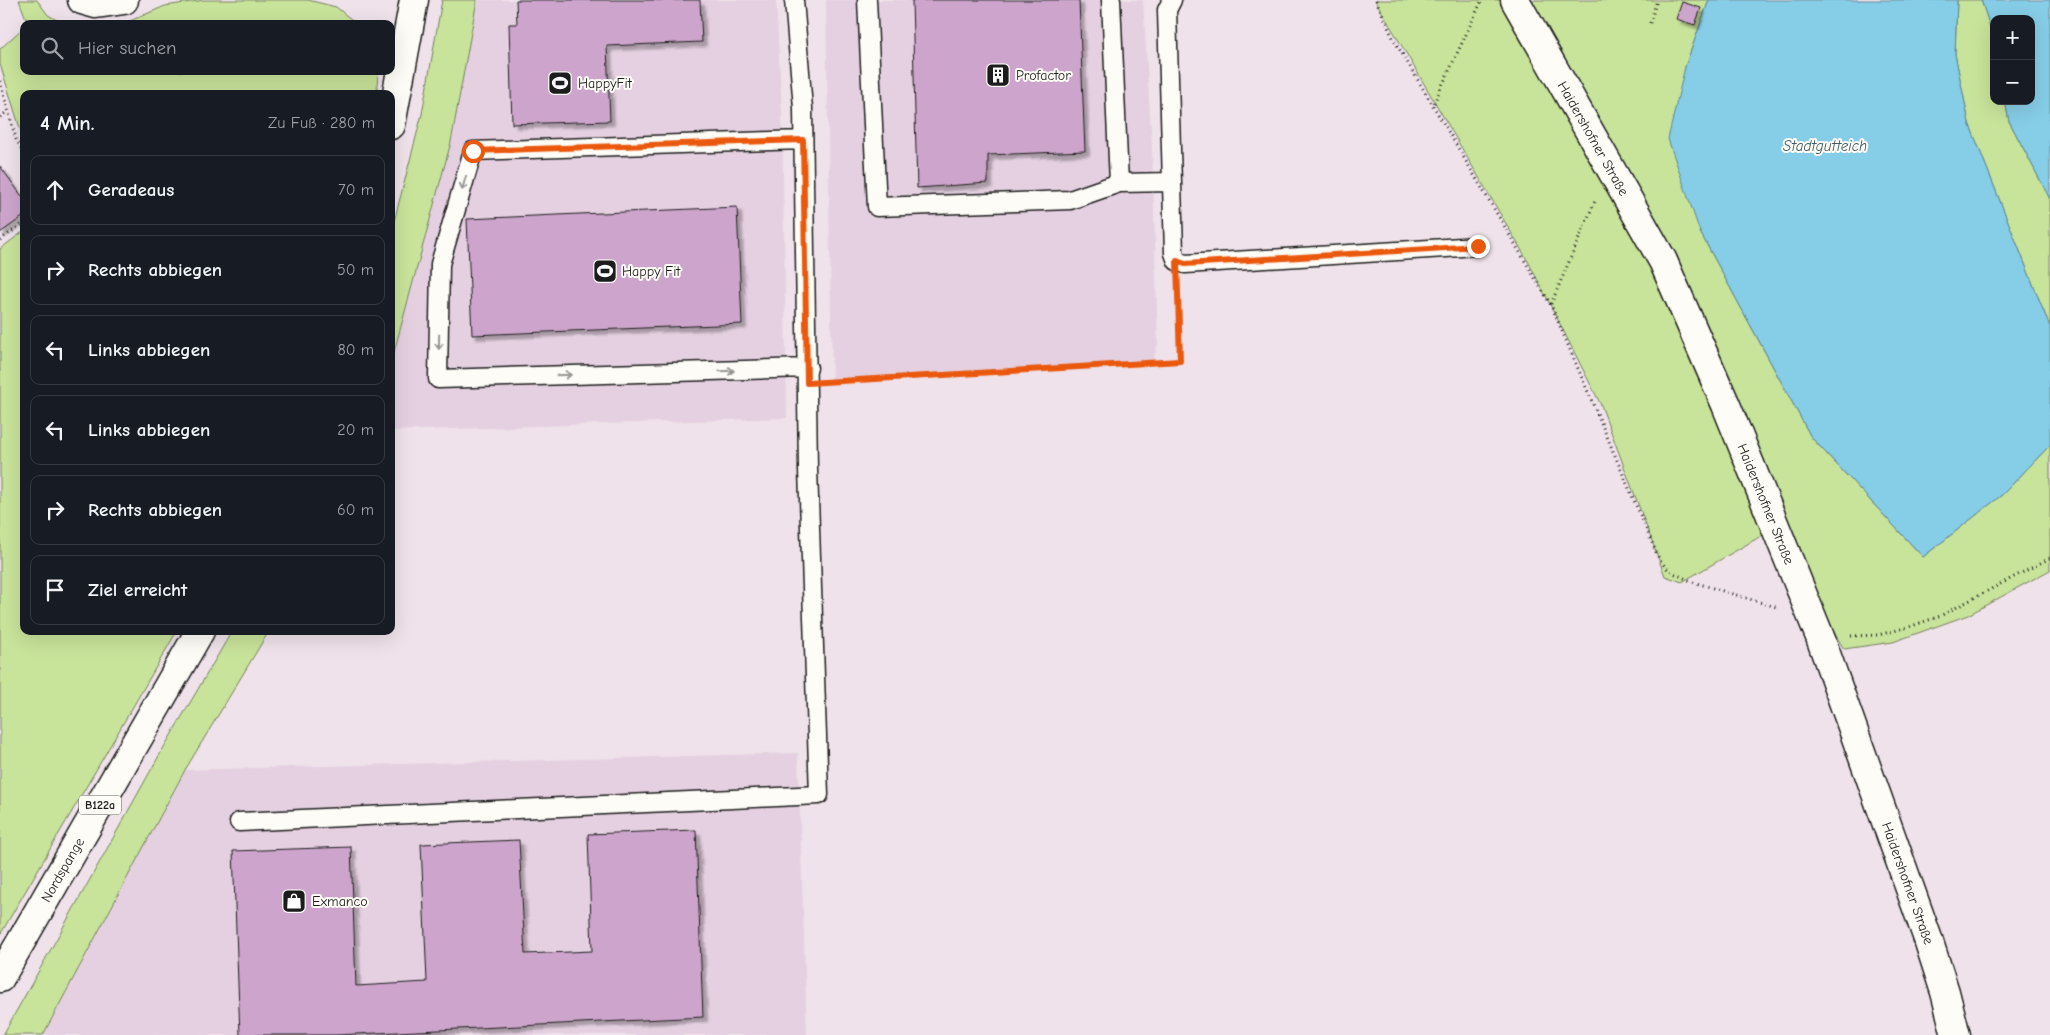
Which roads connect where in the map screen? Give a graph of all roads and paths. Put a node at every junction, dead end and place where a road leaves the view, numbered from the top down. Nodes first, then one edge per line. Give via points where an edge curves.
1 (82, 0) edge
2 (124, 0) edge
3 (414, 0) edge
4 (794, 0) edge
5 (867, 0) edge
6 (1111, 0) edge
7 (1376, 0) edge
8 (1482, 0) edge
9 (1515, 0) edge
10 (1657, 0) edge
11 (1167, 3) edge
12 (1650, 23) dead end
13 (0, 81) edge
14 (395, 103) edge
15 (1434, 104) junction
16 (8, 111) junction
17 (0, 117) edge
18 (803, 140) junction
19 (20, 146) edge
20 (1610, 166) junction
21 (1172, 182) junction
22 (1119, 183) junction
23 (20, 226) edge
24 (0, 240) edge
25 (1478, 246) dead end
26 (1177, 261) junction
27 (1551, 304) junction
28 (807, 375) junction
29 (2050, 558) edge
30 (1816, 627) junction
31 (198, 635) edge
32 (238, 822) dead end
33 (0, 978) edge
34 (1956, 1035) edge

1 - 2 street via 96,4
3 - 14 street
4 - 18 lane
5 - 22 lane via 877,207 1070,200
6 - 22 lane
7 - 15 path via 1394,38
8 - 15 path
9 - 20 street, Haidershofner Straße
10 - 12 path
11 - 21 lane
13 - 16 path
15 - 27 path
16 - 17 path
16 - 19 path
18 - 28 lane
18 -> 28 lane via 473,151 440,264 438,379
20 - 27 path
20 - 30 street, Haidershofner Straße via 1663,261 1726,405
21 - 22 lane
21 - 26 lane
23 - 24 path
25 - 26 lane via 1230,262 1185,264
26 - 28 path via 1180,361
27 - 30 path via 1659,559 1669,571 1693,582
28 - 32 lane via 820,795
29 - 30 path via 1940,616 1909,627 1878,635
30 - 34 street, Haidershofner Straße via 1928,939
31 - 33 street, Nordspange / B122a

